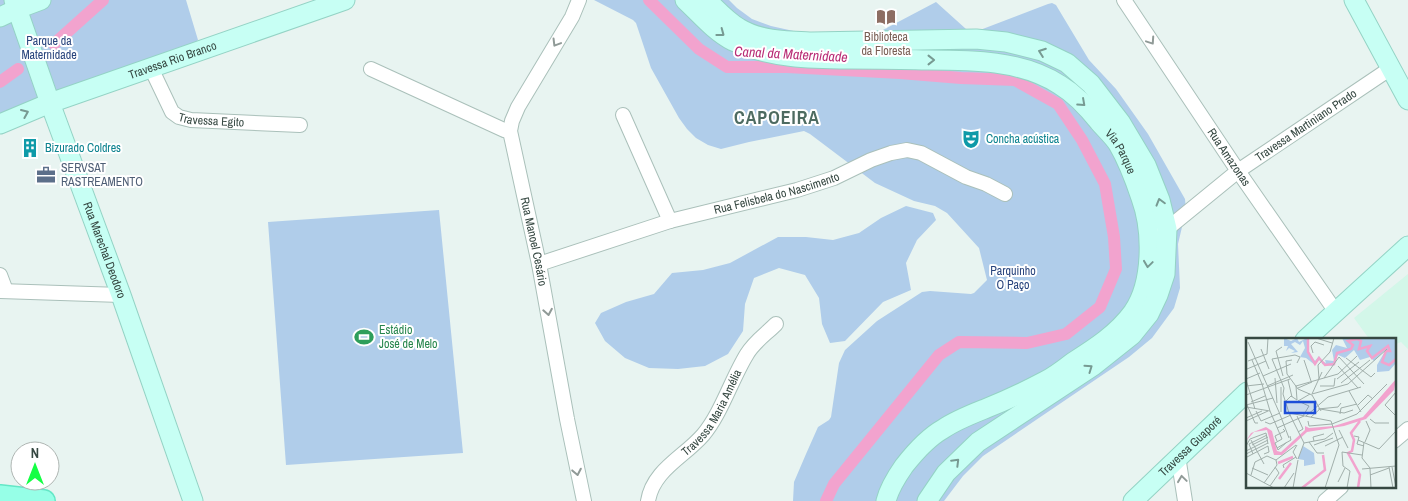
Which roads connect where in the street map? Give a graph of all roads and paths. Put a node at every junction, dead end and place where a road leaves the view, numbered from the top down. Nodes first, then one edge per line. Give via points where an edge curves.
1 (41, 0) edge
2 (579, 0) edge
3 (685, 0) edge
4 (706, 0) edge
5 (1124, 0) edge
6 (1354, 0) edge
7 (334, 2) edge
8 (15, 4) edge
9 (0, 17) edge
10 (152, 68) junction
11 (1391, 68) junction
12 (372, 70) dead end
13 (1408, 100) edge
14 (50, 103) junction
15 (623, 115) dead end
16 (0, 124) edge
17 (300, 125) dead end
18 (510, 131) junction
19 (1238, 171) junction
20 (1005, 194) dead end
21 (670, 221) junction
22 (1158, 232) junction
23 (1408, 246) edge
24 (539, 264) junction
25 (0, 275) edge
26 (3, 291) edge
27 (121, 295) junction
28 (1336, 312) junction
29 (776, 324) dead end
30 (1307, 338) edge
31 (1246, 393) edge
32 (1408, 429) edge
33 (1396, 439) edge
34 (1178, 456) junction
35 (1340, 488) edge
36 (0, 496) edge
37 (1135, 500) edge
38 (33, 501) edge
39 (193, 501) edge
40 (584, 501) edge
41 (648, 501) edge
42 (886, 501) edge
43 (927, 501) edge
44 (1185, 501) edge
45 (1325, 501) edge

1 - 8 street
2 -> 18 street via 518,107
3 -> 22 street, Via Parque via 730,40 757,51 825,59 984,61 1041,74 1061,85 1087,107 1118,144
22 -> 4 street, Via Parque via 1160,200 1146,165 1122,123 1091,84 1067,63 1042,51 976,39 812,42 763,38 740,29
5 -> 19 street, Rua Amazonas
6 - 11 street
7 - 10 street, Travessa Rio Branco
8 - 9 street
8 - 14 street, Rua Marechal Deodoro
10 - 14 street, Travessa Rio Branco
10 - 17 street, Travessa Egito via 172,112 179,117
11 - 13 street
11 - 19 street, Travessa Martiniano Prado
12 - 18 street
16 -> 14 street, Travessa Rio Branco
14 - 27 street, Rua Marechal Deodoro
15 - 21 street
18 - 24 street, Rua Manoel Cesário
19 - 22 street, Travessa Martiniano Prado
19 - 28 street, Rua Amazonas
20 - 21 street, Rua Felisbela do Nascimento via 921,153 907,150 871,160 834,178 797,190
21 - 24 street, Rua Felisbela do Nascimento
22 -> 42 street, Via Parque via 1138,305 1126,322 1046,380 930,438 900,473
43 -> 22 street, Via Parque via 946,473 978,442 1093,366 1132,335 1150,314 1165,274
23 - 28 street
24 -> 40 street, Rua Manoel Cesário
25 - 26 street
26 - 27 street
27 - 39 street, Rua Marechal Deodoro
28 - 30 street
29 - 41 street, Travessa Maria Amélia via 747,353 704,433 663,470
31 - 34 street, Travessa Guaporé
32 - 33 street
34 - 37 street, Travessa Guaporé
44 -> 34 street
35 - 45 street
36 - 38 main road

